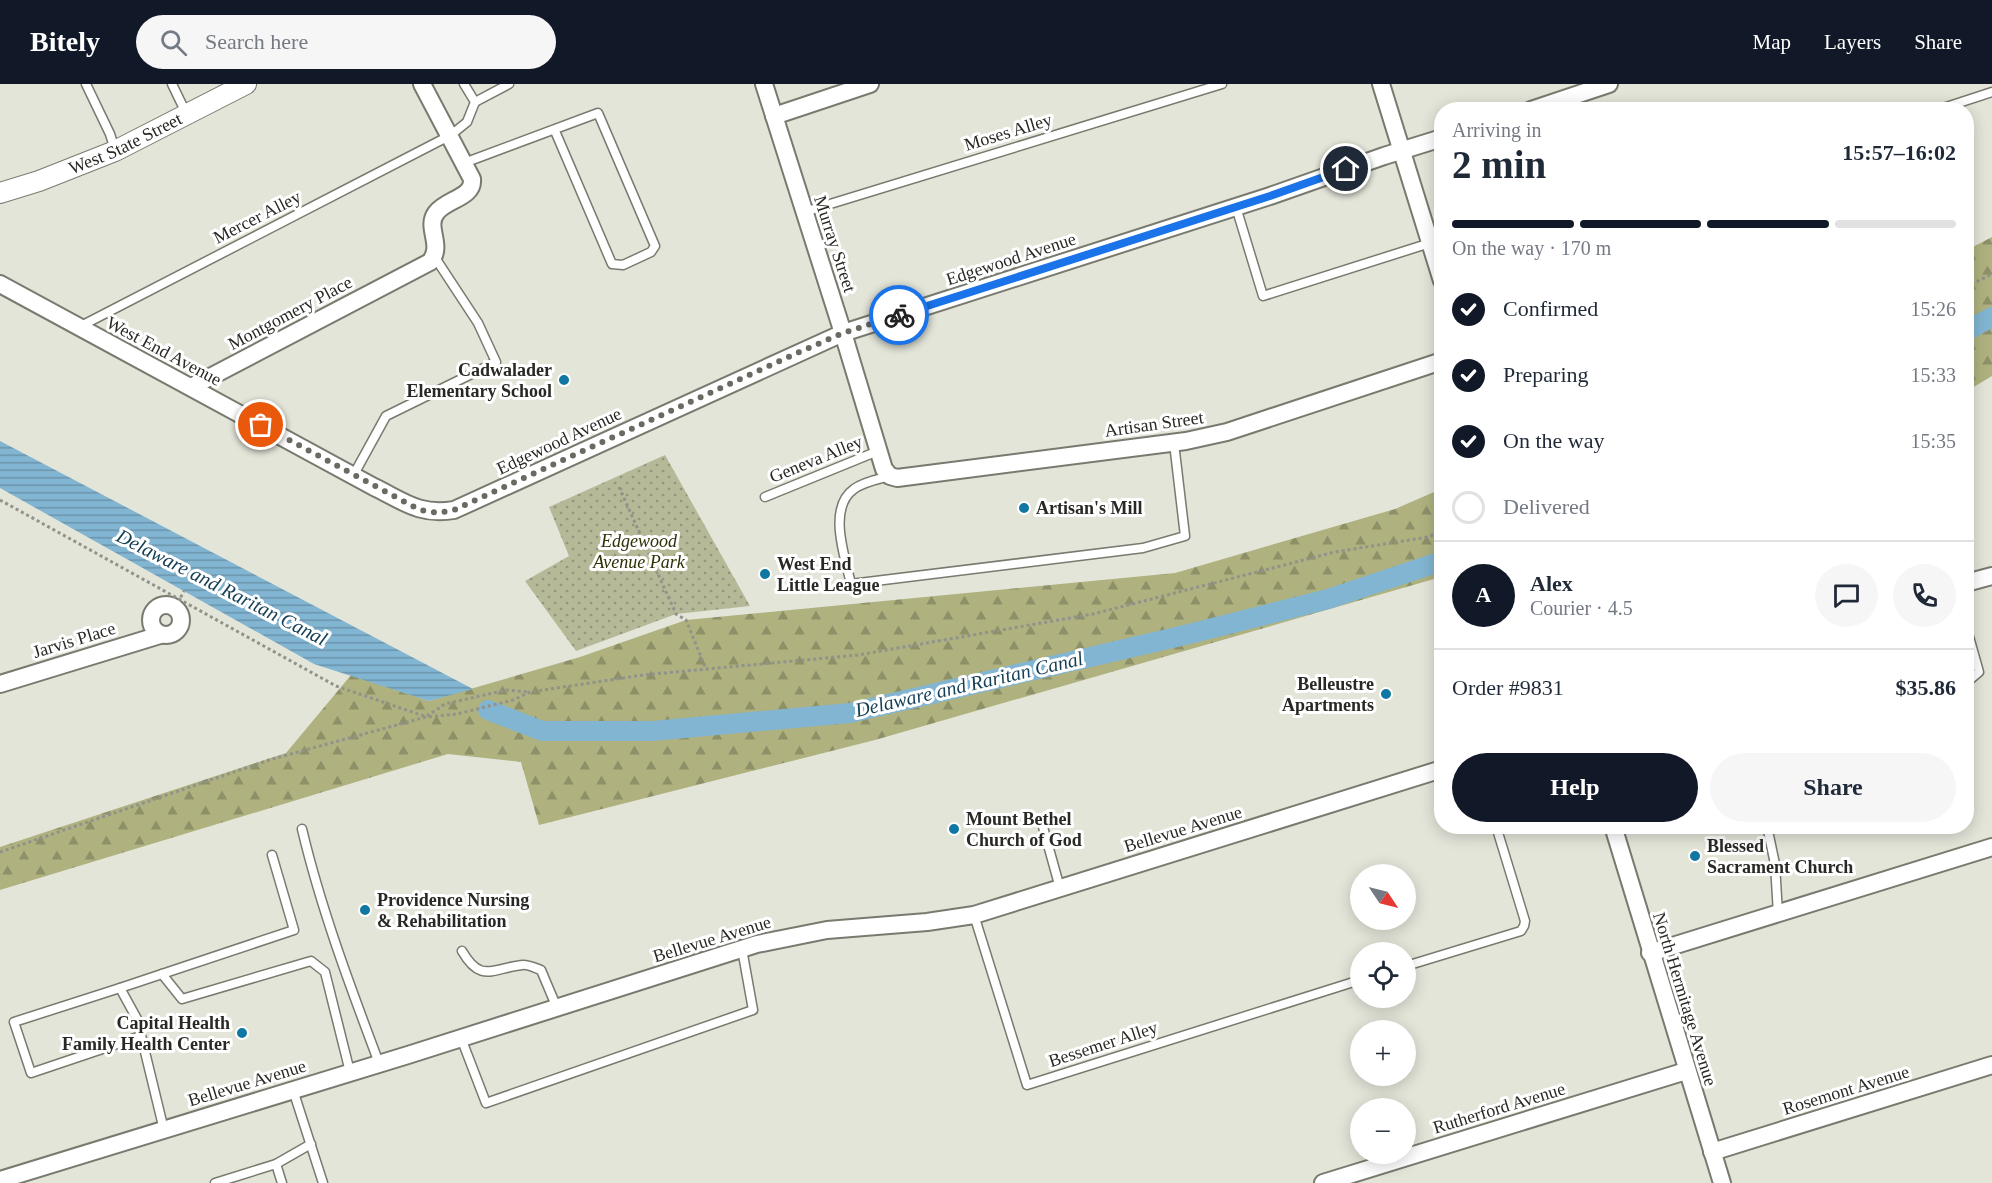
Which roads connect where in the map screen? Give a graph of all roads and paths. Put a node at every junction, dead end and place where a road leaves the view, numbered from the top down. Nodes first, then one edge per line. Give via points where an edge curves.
1 (86, 84) edge
2 (172, 84) edge
3 (246, 84) edge
4 (422, 84) edge
5 (464, 84) edge
6 (509, 84) edge
7 (764, 84) edge
8 (870, 84) edge
9 (1222, 84) edge
10 (1381, 84) edge
11 (1609, 84) edge
12 (1992, 92) edge
13 (475, 102) junction
14 (1562, 102) edge
15 (1961, 102) edge
16 (187, 115) junction
17 (774, 116) junction
18 (555, 130) junction
19 (451, 135) junction
20 (1434, 141) edge
21 (115, 151) junction
22 (1401, 151) junction
23 (464, 163) junction
24 (0, 193) edge
25 (1236, 207) junction
26 (804, 212) junction
27 (1430, 243) junction
28 (434, 256) junction
29 (1434, 256) edge
30 (1992, 274) edge
31 (0, 284) edge
32 (1974, 284) edge
33 (79, 327) junction
34 (843, 333) junction
35 (1434, 364) edge
36 (192, 387) junction
37 (1174, 443) junction
38 (878, 451) junction
39 (353, 476) junction
40 (890, 476) junction
41 (619, 487) dead end
42 (765, 497) dead end
43 (0, 500) edge
44 (438, 513) joint
45 (1434, 534) edge
46 (1992, 576) edge
47 (1974, 581) edge
48 (184, 591) dead end
49 (177, 603) junction
50 (1974, 652) edge
51 (706, 669) junction
52 (1974, 677) edge
53 (0, 684) edge
54 (530, 692) junction
55 (426, 717) junction
56 (1434, 771) edge
57 (1042, 827) dead end
58 (302, 829) dead end
59 (1498, 834) edge
60 (1615, 834) edge
61 (1769, 834) edge
62 (1992, 847) edge
63 (0, 852) edge
64 (272, 855) dead end
65 (1060, 888) junction
66 (1778, 914) junction
67 (974, 915) junction
68 (742, 949) junction
69 (462, 951) dead end
70 (1650, 953) junction
71 (1416, 963) edge
72 (162, 974) junction
73 (1350, 983) edge
74 (120, 988) junction
75 (556, 1008) junction
76 (141, 1036) junction
77 (461, 1038) junction
78 (379, 1063) junction
79 (1992, 1065) edge
80 (1686, 1071) junction
81 (350, 1072) junction
82 (292, 1089) junction
83 (164, 1130) junction
84 (311, 1144) junction
85 (1712, 1152) junction
86 (276, 1164) junction
87 (0, 1180) edge
88 (215, 1183) edge
89 (282, 1183) edge
90 (323, 1183) edge
91 (1323, 1183) edge
92 (1722, 1183) edge

1 - 21 lane
2 - 16 lane
3 - 16 street, West State Street
4 - 19 street
5 - 13 lane
6 - 13 lane
7 - 17 street, Murray Street
8 - 17 street
9 - 26 lane, Moses Alley
10 - 22 street
11 - 14 street
12 - 15 lane
13 - 19 lane via 467,122
16 - 21 street, West State Street
17 - 26 street, Murray Street
18 - 18 lane via 612,264 623,265 651,252 655,246 598,113
18 - 23 lane
19 - 23 street
19 - 33 lane, Mercer Alley
20 - 22 street, Edgewood Avenue
21 - 24 street, West State Street
22 - 25 street, Edgewood Avenue
22 - 27 street
23 - 28 street via 473,186 436,213 432,223
25 - 27 lane via 1263,296
25 - 34 street, Edgewood Avenue
26 - 34 street, Murray Street
27 - 29 street
28 - 36 street, Montgomery Place via 430,262
28 - 39 lane via 478,323 496,362 386,416
30 - 32 path
31 - 33 street, West End Avenue
33 - 36 street, West End Avenue
34 - 38 street, Murray Street
34 - 44 street, Edgewood Avenue via 465,506
35 - 37 street, Artisan Street via 1227,432
36 - 39 street, West End Avenue
37 - 40 street, Artisan Street
37 - 40 lane via 1185,536 1143,548 851,584 839,519 842,503 854,489
38 - 40 street
38 - 42 lane, Geneva Alley
39 - 44 street, West End Avenue via 420,510
41 - 51 path via 676,614 686,620
43 - 49 path
45 - 51 path via 1335,552 1093,614 858,656
46 - 47 street
48 - 49 path
49 - 53 street, Jarvis Place via 153,611 152,627 160,635
49 - 55 path via 336,686
50 - 52 lane via 1980,672
51 - 54 path
54 - 55 path via 457,714
54 - 55 path via 506,690 445,704
55 - 63 path via 269,760
56 - 65 street, Bellevue Avenue
57 - 65 lane
58 - 78 lane via 341,962
59 - 71 lane via 1524,927
60 - 70 street, North Hermitage Avenue
61 - 66 lane
62 - 66 street
64 - 72 lane via 294,930
65 - 67 street, Bellevue Avenue
66 - 70 street
67 - 68 street, Bellevue Avenue via 827,930
67 - 73 lane, Bessemer Alley via 1027,1085
68 - 75 street, Bellevue Avenue
68 - 77 lane via 753,1010 486,1103
69 - 75 lane via 470,965 490,972 524,964 541,970
70 - 80 street, North Hermitage Avenue
72 - 74 lane
72 - 81 lane via 182,999 311,961 325,972
74 - 76 lane via 137,1019
74 - 76 lane via 14,1022 30,1073
75 - 77 street, Bellevue Avenue
76 - 83 lane
77 - 78 street, Bellevue Avenue
78 - 81 street, Bellevue Avenue
79 - 85 street, Rosemont Avenue
80 - 85 street, North Hermitage Avenue
80 - 91 street, Rutherford Avenue
81 - 82 street, Bellevue Avenue
82 - 83 street, Bellevue Avenue
82 - 84 lane
83 - 87 street, Bellevue Avenue
84 - 86 lane
84 - 90 lane
85 - 92 street, North Hermitage Avenue
86 - 88 lane
86 - 89 lane

